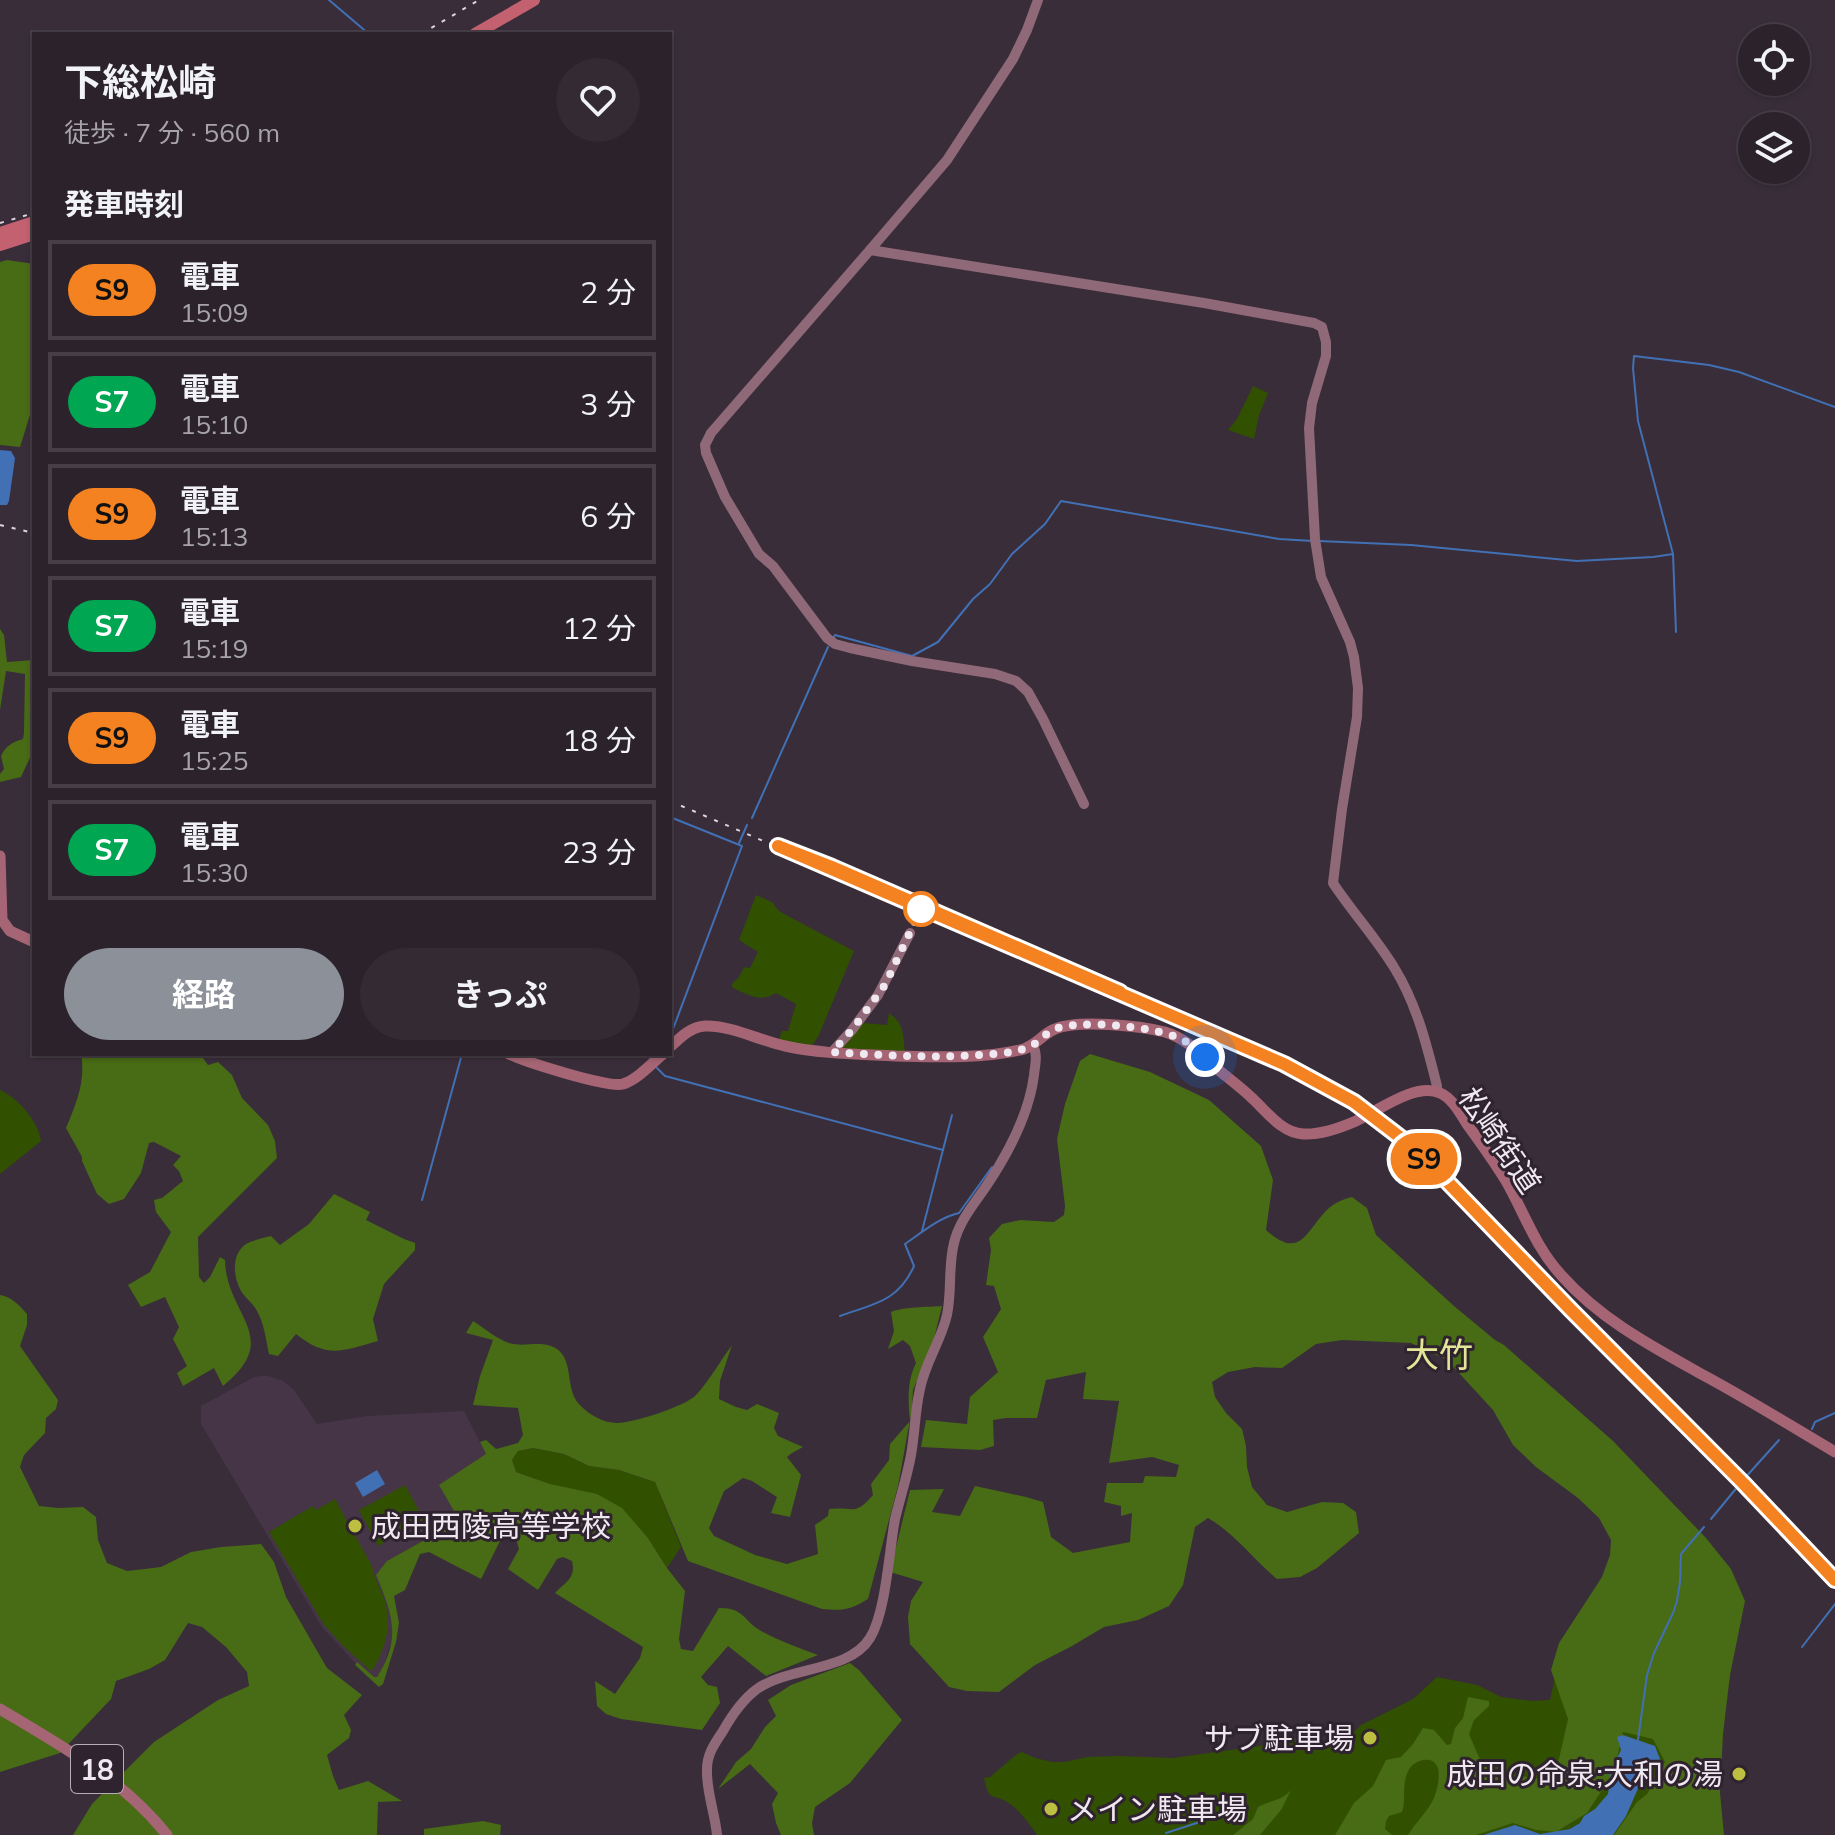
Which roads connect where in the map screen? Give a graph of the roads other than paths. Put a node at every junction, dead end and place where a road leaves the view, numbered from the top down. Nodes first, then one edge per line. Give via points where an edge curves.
1 (534, 0) edge
2 (1038, 0) edge
3 (479, 32) edge
4 (32, 223) edge
5 (0, 233) edge
6 (32, 235) edge
7 (0, 245) edge
8 (870, 250) junction
9 (1084, 804) dead end
10 (0, 856) edge
11 (910, 933) dead end
12 (32, 941) edge
13 (672, 1045) edge
14 (1033, 1046) junction
15 (832, 1052) junction
16 (514, 1056) edge
17 (661, 1056) edge
18 (1437, 1092) junction
19 (1835, 1452) edge
20 (0, 1709) edge
21 (167, 1835) edge
22 (717, 1835) edge

1 - 3 highway
2 - 8 street via 1022,42 947,160
4 - 5 highway
6 - 7 highway
8 - 9 street via 711,433 705,445 708,461 759,554 827,638 850,648 1016,681 1043,719
8 - 18 street via 1204,303 1317,324 1324,332 1326,356 1309,428 1315,542 1321,577 1350,642 1358,688 1333,883 1407,991
10 - 12 main road via 2,920 10,931
11 - 15 street via 878,995
13 - 15 main road, 松崎街道 via 705,1026
14 - 15 main road, 松崎街道 via 945,1057
14 - 18 main road, 松崎街道 via 1064,1026 1167,1033 1191,1045 1285,1127 1301,1134 1346,1125 1410,1094
14 - 22 street via 1035,1068 1025,1114 954,1243 947,1315 920,1387 875,1628 852,1655 783,1676 739,1705 708,1761
16 - 17 main road via 617,1085
18 - 19 main road, 松崎街道 via 1447,1097 1505,1180 1548,1260 1579,1293 1658,1351
20 - 21 main road, 18 via 98,1770

